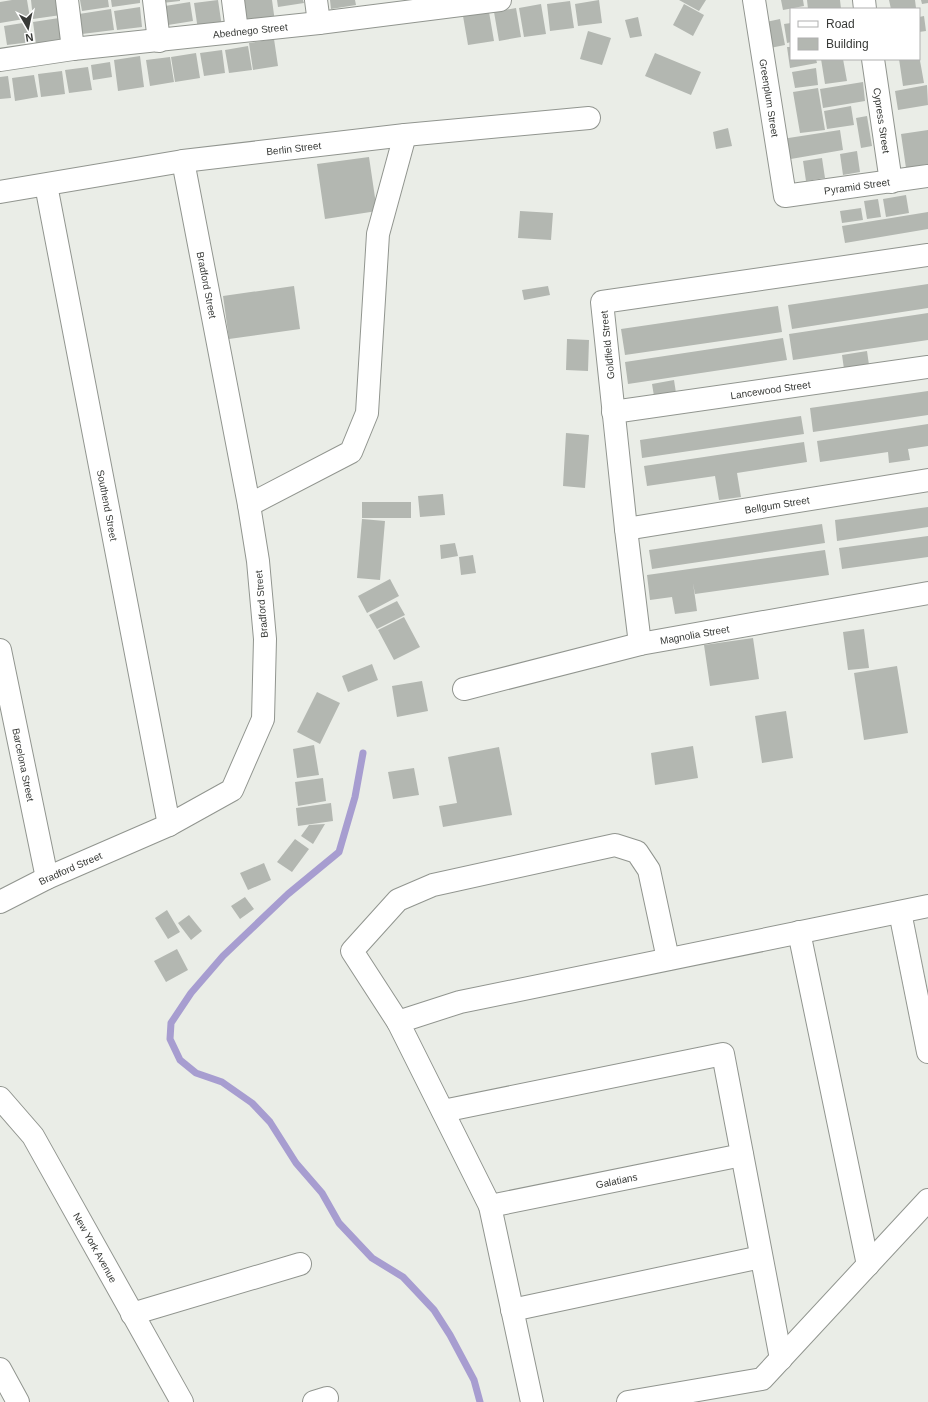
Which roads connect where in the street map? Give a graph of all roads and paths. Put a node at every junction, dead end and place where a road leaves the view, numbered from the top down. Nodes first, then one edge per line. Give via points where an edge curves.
1 (66, 0) edge
2 (154, 0) edge
3 (233, 0) edge
4 (316, 0) edge
5 (500, 0) edge
6 (754, 0) edge
7 (399, 6) edge
8 (319, 23) junction
9 (237, 31) junction
10 (159, 41) junction
11 (73, 49) junction
12 (0, 60) edge
13 (873, 60) edge
14 (589, 118) dead end
15 (405, 135) junction
16 (183, 161) junction
17 (928, 176) edge
18 (891, 182) junction
19 (46, 185) junction
20 (0, 192) edge
21 (785, 196) joint
22 (928, 255) edge
23 (928, 367) edge
24 (613, 412) junction
25 (928, 480) edge
26 (249, 505) junction
27 (626, 528) junction
28 (928, 593) edge
29 (640, 644) junction
30 (0, 650) edge
31 (464, 689) dead end
32 (169, 825) junction
33 (47, 878) junction
34 (0, 902) edge
35 (928, 906) edge
36 (900, 912) junction
37 (799, 932) junction
38 (668, 959) junction
39 (398, 1022) junction
40 (928, 1052) edge
41 (0, 1098) edge
42 (443, 1111) junction
43 (742, 1155) junction
44 (928, 1200) edge
45 (490, 1206) junction
46 (761, 1256) junction
47 (300, 1264) dead end
48 (868, 1265) junction
49 (512, 1310) junction
50 (132, 1314) junction
51 (781, 1359) junction
52 (0, 1369) edge
53 (18, 1402) edge
54 (182, 1402) edge
55 (532, 1402) edge
56 (628, 1402) edge

1 - 11 street
2 - 10 street
3 - 9 street
4 - 8 street
5 - 7 street, Abednego Street
6 - 21 street, Greenplum Street
7 - 8 street, Abednego Street
8 - 9 street, Abednego Street
9 - 10 street, Abednego Street
10 - 11 street, Abednego Street
11 - 12 street, Abednego Street
13 - 18 street, Cypress Street
14 - 15 street, Berlin Street
15 - 16 street, Berlin Street
15 - 26 street via 378,234 367,413 351,452
16 - 19 street, Berlin Street
16 - 26 street, Bradford Street
17 - 18 street, Pyramid Street
18 - 21 street, Pyramid Street
19 - 20 street, Berlin Street
19 - 32 street, Southend Street
22 - 24 street, Goldfield Street via 602,302
23 - 24 street, Lancewood Street
24 - 27 street, Goldfield Street
25 - 27 street, Bellgum Street
26 - 32 street, Bradford Street via 258,561 265,639 263,719 232,790
27 - 29 street, Goldfield Street
28 - 29 street, Magnolia Street
29 - 31 street, Magnolia Street
30 - 33 street, Barcelona Street
32 - 33 street, Bradford Street
33 - 34 street, Bradford Street
35 - 36 street
36 - 37 street
36 - 40 street
37 - 38 street
37 - 48 street
38 - 39 street via 460,1002
38 - 39 street via 649,870 637,852 615,845 432,885 398,900 352,952
39 - 42 street
41 - 50 street, New York Avenue via 33,1136
42 - 43 street via 723,1054
42 - 45 street
43 - 45 street, Galatians
43 - 46 street
44 - 48 street
45 - 49 street
46 - 49 street
46 - 51 street
47 - 50 street
48 - 51 street
49 - 55 street
50 - 54 street, New York Avenue
51 - 56 street via 762,1379
52 - 53 street

